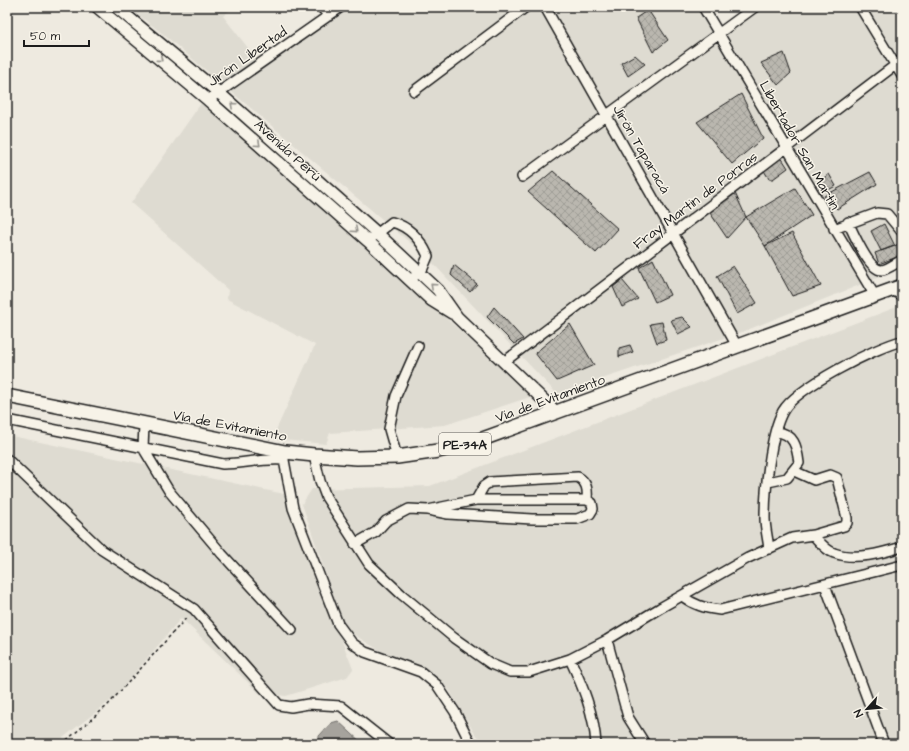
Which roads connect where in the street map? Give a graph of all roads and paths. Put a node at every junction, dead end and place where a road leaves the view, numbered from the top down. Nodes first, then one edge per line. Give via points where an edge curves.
1 (97, 7) edge
2 (116, 7) edge
3 (321, 7) edge
4 (341, 7) edge
5 (526, 7) edge
6 (545, 7) edge
7 (703, 7) edge
8 (755, 7) edge
9 (860, 7) edge
10 (107, 14) junction
11 (329, 16) junction
12 (718, 34) junction
13 (899, 63) edge
14 (902, 76) edge
15 (414, 91) dead end
16 (218, 92) junction
17 (208, 100) junction
18 (607, 116) junction
19 (787, 147) junction
20 (522, 177) dead end
21 (848, 222) junction
22 (834, 229) junction
23 (902, 232) edge
24 (377, 233) junction
25 (674, 233) junction
26 (368, 242) junction
27 (902, 260) edge
28 (875, 268) junction
29 (419, 273) junction
30 (863, 277) junction
31 (409, 281) junction
32 (898, 290) edge
33 (875, 296) junction
34 (457, 317) junction
35 (902, 341) edge
36 (418, 346) dead end
37 (737, 346) junction
38 (504, 362) junction
39 (7, 396) edge
40 (556, 412) junction
41 (7, 420) edge
42 (144, 425) junction
43 (776, 432) junction
44 (143, 448) junction
45 (314, 455) junction
46 (284, 456) junction
47 (396, 456) junction
48 (7, 459) edge
49 (794, 471) junction
50 (768, 482) junction
51 (476, 500) junction
52 (587, 500) junction
53 (428, 510) junction
54 (813, 535) junction
55 (355, 544) junction
56 (902, 547) edge
57 (769, 548) junction
58 (902, 565) edge
59 (825, 585) junction
60 (682, 596) junction
61 (194, 609) junction
62 (292, 630) dead end
63 (607, 640) junction
64 (570, 659) junction
65 (62, 744) edge
66 (389, 744) edge
67 (471, 744) edge
68 (596, 744) edge
69 (646, 744) edge
70 (884, 744) edge

1 - 10 main road, Avenida Perú
2 - 10 street
2 - 16 main road, Avenida Perú
3 - 11 street
4 - 11 street, Jirón Libertad
5 - 15 street
6 - 18 street, Jirón Taparacá
7 - 12 street, Libertador San Martin
8 - 12 street
9 - 13 street
10 -> 17 main road, Avenida Perú
11 - 16 street, Jirón Libertad
12 - 18 street
12 - 19 street, Libertador San Martin
13 - 14 street
13 - 19 street, Fray Martin de Porras
16 - 17 street, Jirón Libertad
24 -> 16 main road, Avenida Perú
17 -> 26 main road, Avenida Perú
18 - 20 street
18 - 25 street, Jirón Taparacá
19 - 22 street, Libertador San Martin
19 - 25 street, Fray Martin de Porras
21 - 22 street
21 - 23 street via 877,213 887,214
21 - 28 street via 868,261
22 - 30 street, Libertador San Martin
24 - 26 street
24 - 29 main road, Avenida Perú
24 - 29 street via 392,222 404,225 423,245 428,256
25 - 37 street, Jirón Taparacá
25 - 38 street, Fray Martin de Porras
26 - 31 main road, Avenida Perú
27 - 28 street via 882,270
28 - 30 street
29 - 31 street
34 -> 29 main road, Avenida Perú via 438,290
30 - 33 street, Libertador San Martin
31 - 34 main road, Avenida Perú
32 - 33 highway, Vía de Evitamiento / PE-34A
33 - 37 highway, Vía de Evitamiento / PE-34A
34 - 38 main road, Avenida Perú
35 - 43 street via 872,351 793,398 783,411
36 - 47 street via 396,396 389,430
37 - 40 highway, Vía de Evitamiento / PE-34A
38 - 40 main road, Avenida Perú
39 - 42 highway, Vía de Evitamiento / PE-34A
40 - 47 highway, Vía de Evitamiento / PE-34A via 477,441 438,451
41 - 44 street
42 - 44 street
42 - 46 highway, Vía de Evitamiento / PE-34A
43 - 49 street via 792,438 799,463
43 - 50 street
44 - 46 street via 223,464 239,464
44 - 62 street via 169,491 222,554
45 - 46 highway, Vía de Evitamiento / PE-34A
45 - 47 highway, Vía de Evitamiento / PE-34A via 357,458
45 - 55 street via 326,497
46 - 67 street via 293,508 338,624 352,643 365,652 421,672 437,685 455,712
48 - 61 street via 102,550
49 - 50 street via 787,478
49 - 54 street via 814,480 830,475 837,478 847,523
50 - 57 street via 765,518
51 - 52 street
51 - 52 street via 484,486 490,482 578,477 583,480 588,490
51 - 53 street
52 - 53 street via 592,503 593,509 590,514 577,519 448,514
53 - 55 street via 408,509 386,521 376,532
54 - 56 street via 824,547 834,553 848,556 875,554
54 - 57 street via 792,538
55 - 64 street via 369,564 400,594 491,664 510,672 529,672
57 - 60 street
58 - 59 street
59 - 60 street via 720,610 693,604
59 - 70 street
60 - 63 street
61 - 65 path via 107,706
61 - 66 street via 279,705 341,706
63 - 64 street
63 - 69 street via 628,717
64 - 68 street via 587,699

